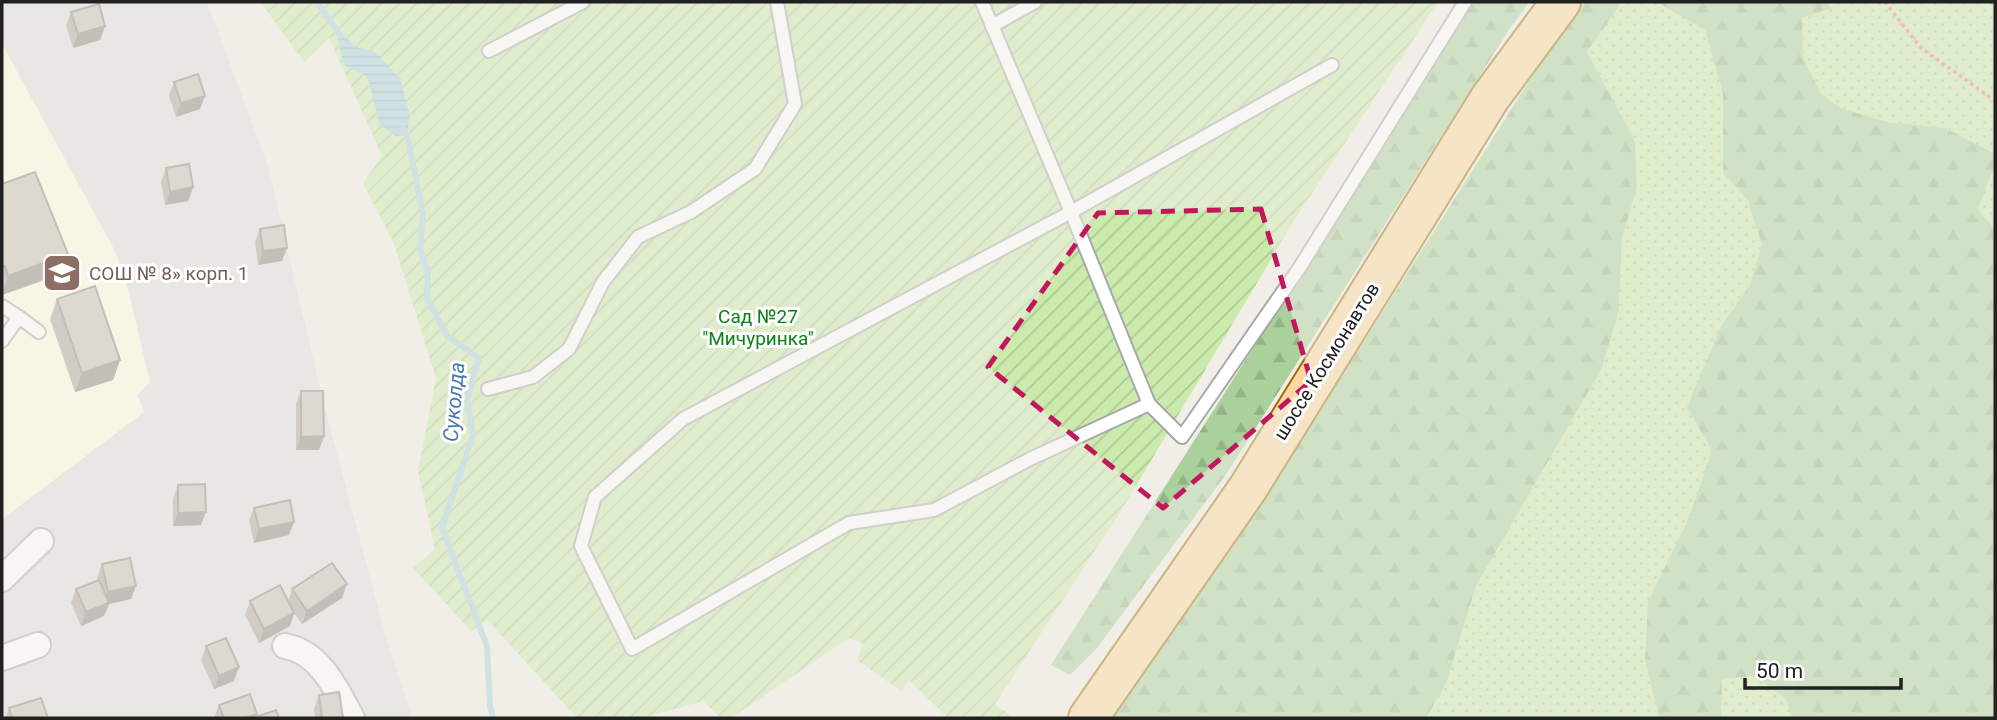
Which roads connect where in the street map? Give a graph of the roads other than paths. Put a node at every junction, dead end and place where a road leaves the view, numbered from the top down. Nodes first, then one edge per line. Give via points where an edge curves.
1 (583, 2) edge
2 (777, 2) edge
3 (982, 2) edge
4 (1035, 2) edge
5 (1465, 2) edge
6 (1561, 2) edge
7 (992, 26) junction
8 (489, 51) dead end
9 (1332, 65) dead end
10 (1071, 212) junction
11 (2, 306) edge
12 (19, 317) junction
13 (39, 332) dead end
14 (2, 341) edge
15 (488, 389) dead end
16 (1149, 404) junction
17 (41, 541) dead end
18 (2, 579) edge
19 (38, 645) dead end
20 (285, 646) dead end
21 (2, 658) edge
22 (352, 718) edge
23 (1088, 718) edge

1 - 8 lane
2 - 15 lane via 795,104 754,169 691,212 638,237 603,282 569,349 533,377
3 - 7 lane
4 - 7 lane
5 - 16 lane via 1300,267 1182,437
6 - 23 main road, шоссе Космонавтов via 1490,98 1248,488
7 - 10 lane
9 - 10 lane
10 - 16 lane
10 - 16 lane via 683,419 594,497 581,546 632,649 849,523 934,510 1030,458
11 - 12 lane
12 - 13 lane
12 - 14 lane
17 - 18 street
19 - 21 street
20 - 22 street via 300,649 331,678

